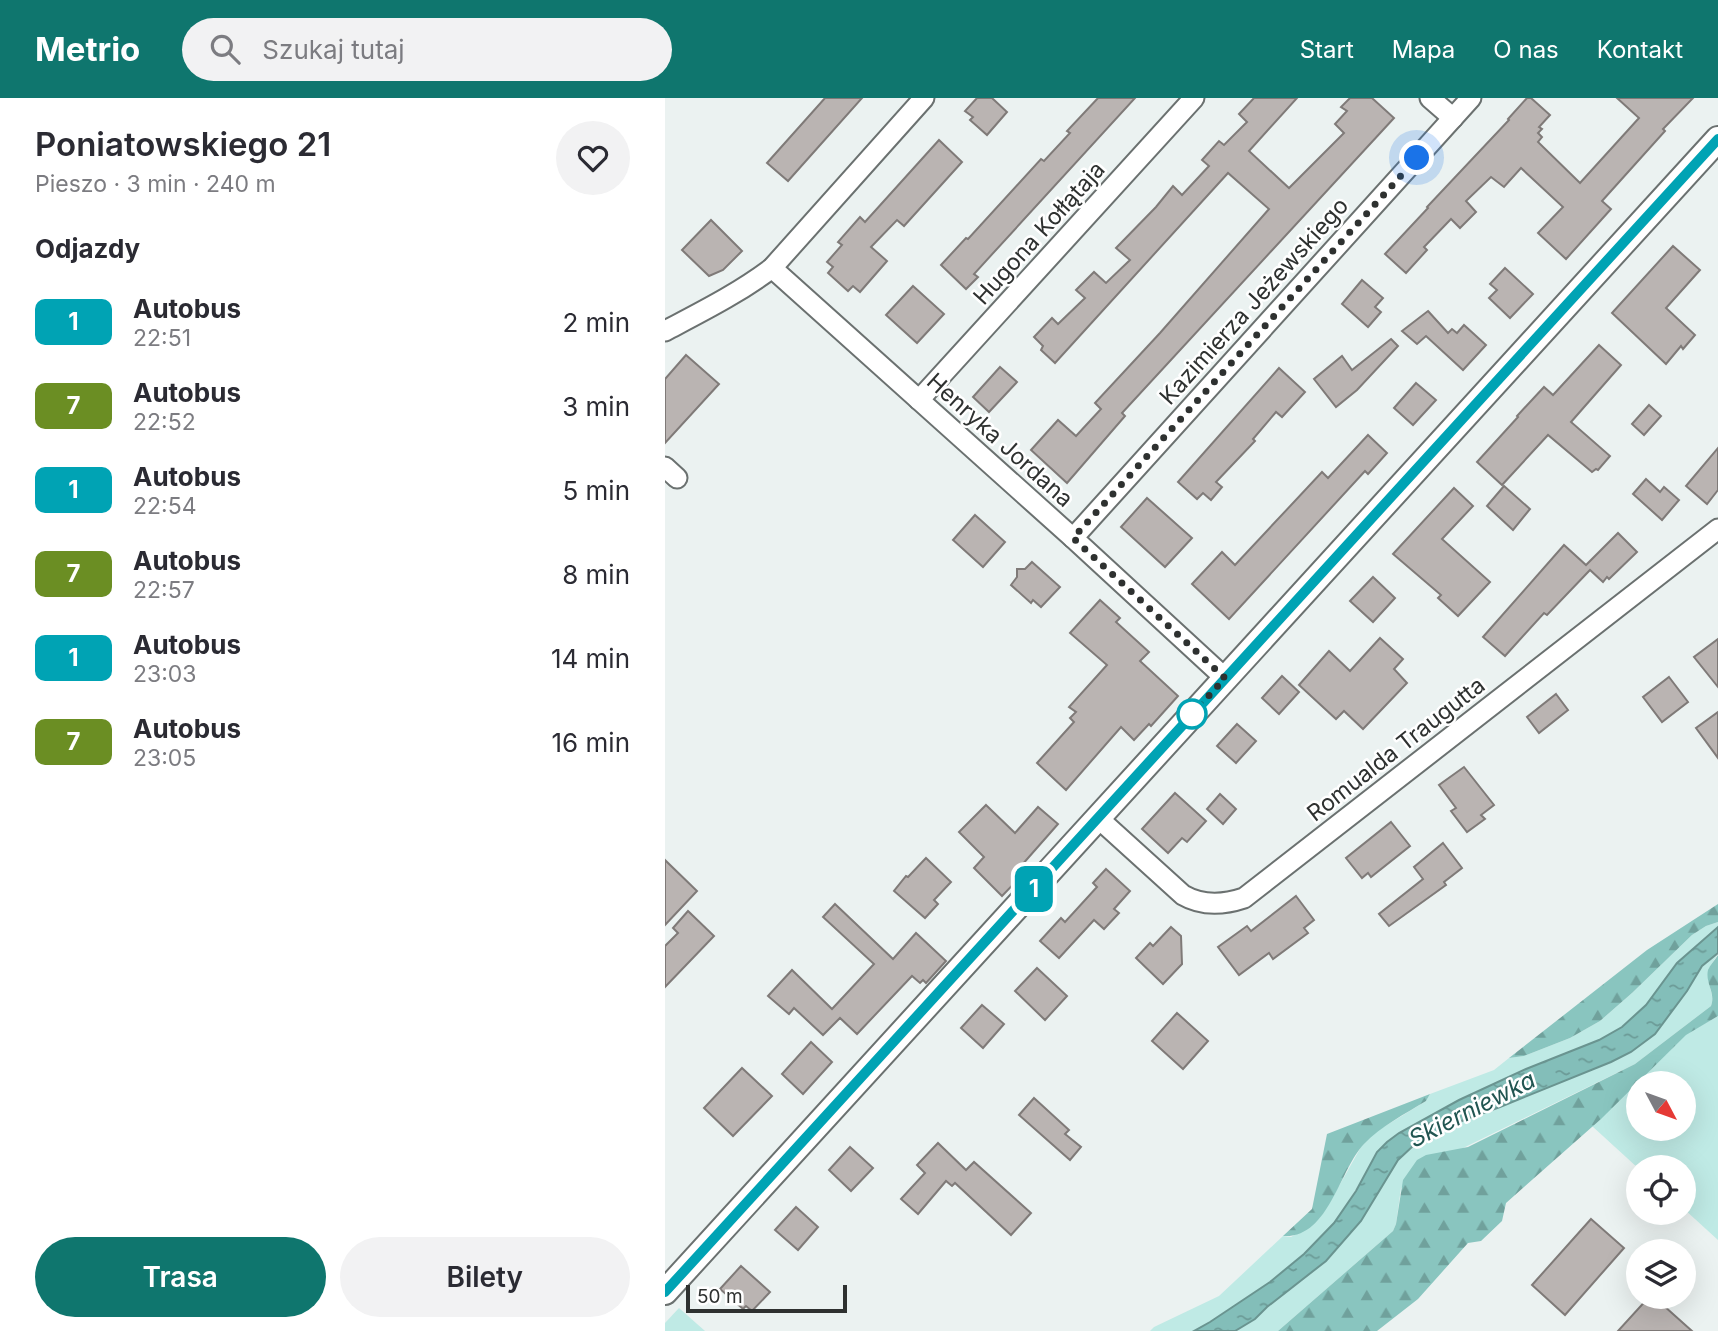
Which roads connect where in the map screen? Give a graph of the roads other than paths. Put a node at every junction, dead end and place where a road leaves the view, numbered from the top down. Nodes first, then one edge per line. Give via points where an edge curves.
1 (923, 98) edge
2 (1195, 98) edge
3 (1430, 98) edge
4 (1471, 98) edge
5 (1453, 118) junction
6 (1718, 139) edge
7 (772, 268) junction
8 (665, 331) edge
9 (919, 400) junction
10 (1718, 529) edge
11 (1073, 538) junction
12 (1225, 678) junction
13 (1098, 818) junction
14 (665, 1292) edge

1 - 7 street
2 - 9 street, Hugona Kołłątaja
3 - 5 street
4 - 5 street, Kazimierza Jeżewskiego
5 - 11 street, Kazimierza Jeżewskiego
6 - 12 street
7 - 8 street
7 - 9 street, Henryka Jordana
9 - 11 street, Henryka Jordana
10 - 13 street, Romualda Traugutta via 1244,898 1216,904 1182,895
11 - 12 street, Henryka Jordana
12 - 13 street
13 - 14 street

